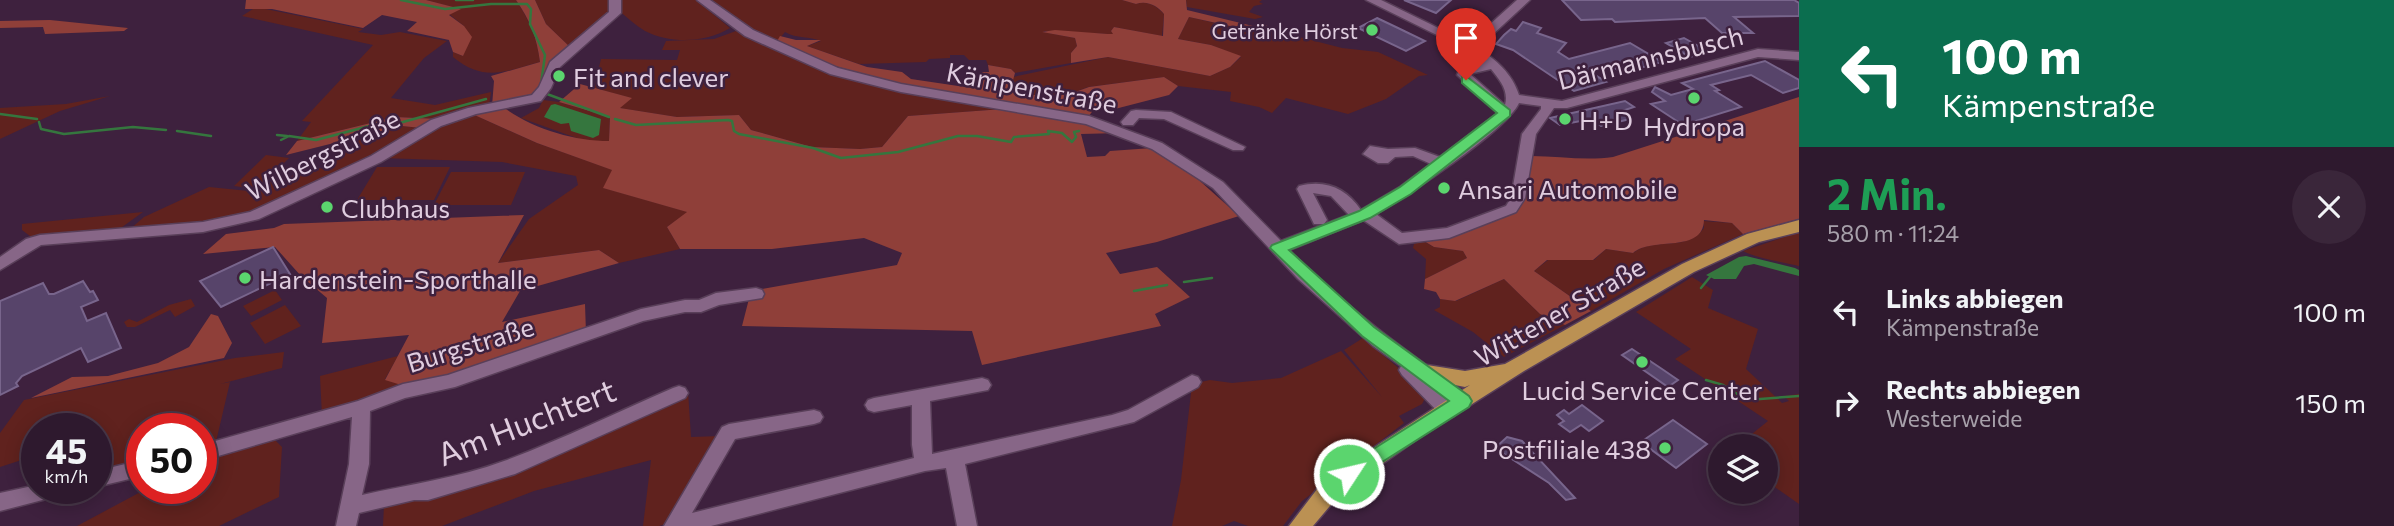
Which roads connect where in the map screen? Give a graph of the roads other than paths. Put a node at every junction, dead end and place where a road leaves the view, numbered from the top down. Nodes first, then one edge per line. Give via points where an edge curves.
1 (615, 0) edge
2 (703, 0) edge
3 (1372, 0) edge
4 (1524, 0) edge
5 (1470, 48) junction
6 (1799, 55) edge
7 (1495, 65) junction
8 (1513, 98) junction
9 (1547, 105) junction
10 (1506, 113) junction
11 (1128, 122) dead end
12 (1238, 147) dead end
13 (1387, 153) dead end
14 (1442, 163) junction
15 (1361, 216) junction
16 (1320, 220) dead end
17 (1799, 226) edge
18 (1278, 248) junction
19 (0, 265) edge
20 (756, 294) dead end
21 (1380, 341) junction
22 (1517, 366) junction
23 (1427, 373) junction
24 (1192, 382) dead end
25 (982, 385) dead end
26 (679, 393) dead end
27 (921, 396) junction
28 (874, 405) dead end
29 (1455, 406) junction
30 (361, 407) junction
31 (814, 417) dead end
32 (217, 448) edge
33 (954, 459) junction
34 (925, 463) junction
35 (21, 497) edge
36 (0, 502) edge
37 (351, 506) junction
38 (758, 507) junction
39 (346, 526) edge
40 (675, 526) edge
41 (725, 526) edge
42 (967, 526) edge
43 (1300, 526) edge

1 - 19 street, Wilbergstraße via 615,13 554,65 536,98 436,122 376,159 246,219 203,227 40,240
2 - 18 street, Kämpenstraße via 758,38 834,71 901,89 1078,118 1139,138 1218,185
3 - 5 street
4 - 5 street
5 - 7 street
6 - 9 street, Därmannsbusch via 1758,53 1566,104
7 - 8 street via 1507,79
7 - 10 street via 1471,67 1463,75
8 - 9 street, Därmannsbusch
8 - 10 street
9 - 15 street via 1529,134 1518,198 1511,209 1449,233 1399,239
10 - 14 street
11 - 12 street via 1136,114 1166,115 1208,141
13 - 14 street via 1415,152
14 - 15 street
15 - 16 street via 1337,191 1304,189
15 - 18 street
17 - 22 main road, Wittener Straße via 1753,239 1688,268
18 - 21 street, Kämpenstraße
20 - 30 street, Burgstraße via 641,315 449,382 403,391
21 - 23 street, Kämpenstraße
21 - 29 street, Kämpenstraße
22 - 23 main road via 1465,379
22 - 29 main road, Wittener Straße
23 - 29 street, Kämpenstraße
24 - 33 street via 1134,415
25 - 27 street
26 - 37 street, Am Huchtert via 508,468 428,492
27 - 28 street
27 - 34 street
29 - 43 main road, Wittener Straße via 1332,487
30 - 32 street, Burgstraße
30 - 37 street via 359,464
31 - 40 street via 729,432
33 - 34 street
33 - 42 street
34 - 38 street
35 - 36 street
37 - 39 street
38 - 40 street
38 - 41 street

